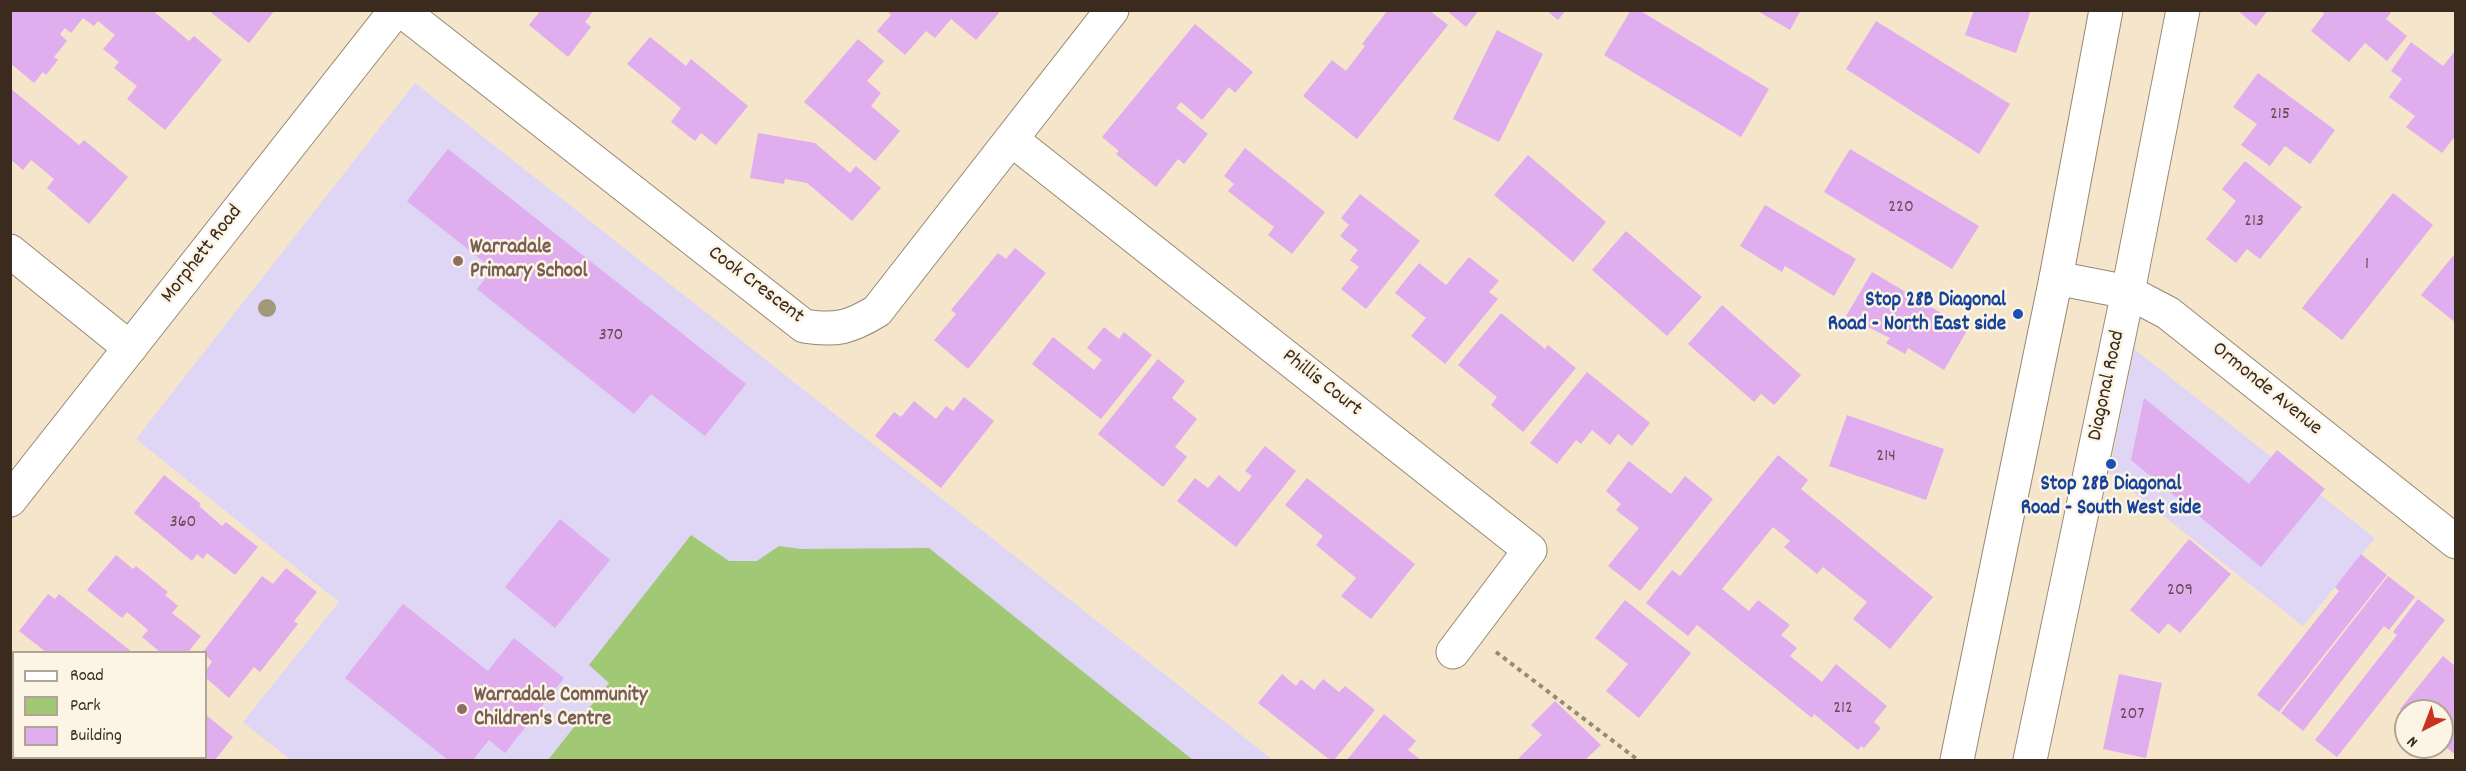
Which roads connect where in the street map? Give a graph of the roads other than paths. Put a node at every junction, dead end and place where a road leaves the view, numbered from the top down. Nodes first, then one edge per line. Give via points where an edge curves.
1 (396, 10) edge
2 (401, 10) edge
3 (1112, 10) edge
4 (2106, 10) edge
5 (2183, 10) edge
6 (1011, 140) junction
7 (10, 251) edge
8 (2056, 278) junction
9 (2128, 292) junction
10 (130, 348) junction
11 (10, 500) edge
12 (2456, 542) edge
13 (1461, 642) road end
14 (1958, 760) edge
15 (2030, 760) edge

1 - 10 street, Morphett Road
2 - 6 street, Cook Crescent via 804,326 829,330 855,324 876,311
3 - 6 street, Cook Crescent
4 - 8 street
5 - 9 street, Diagonal Road
6 - 13 street, Phillis Court via 1530,550
7 - 10 street
8 - 9 street, Ormonde Avenue
8 - 14 street
9 - 12 street, Ormonde Avenue via 2168,313
9 - 15 street, Diagonal Road
10 - 11 street, Morphett Road

